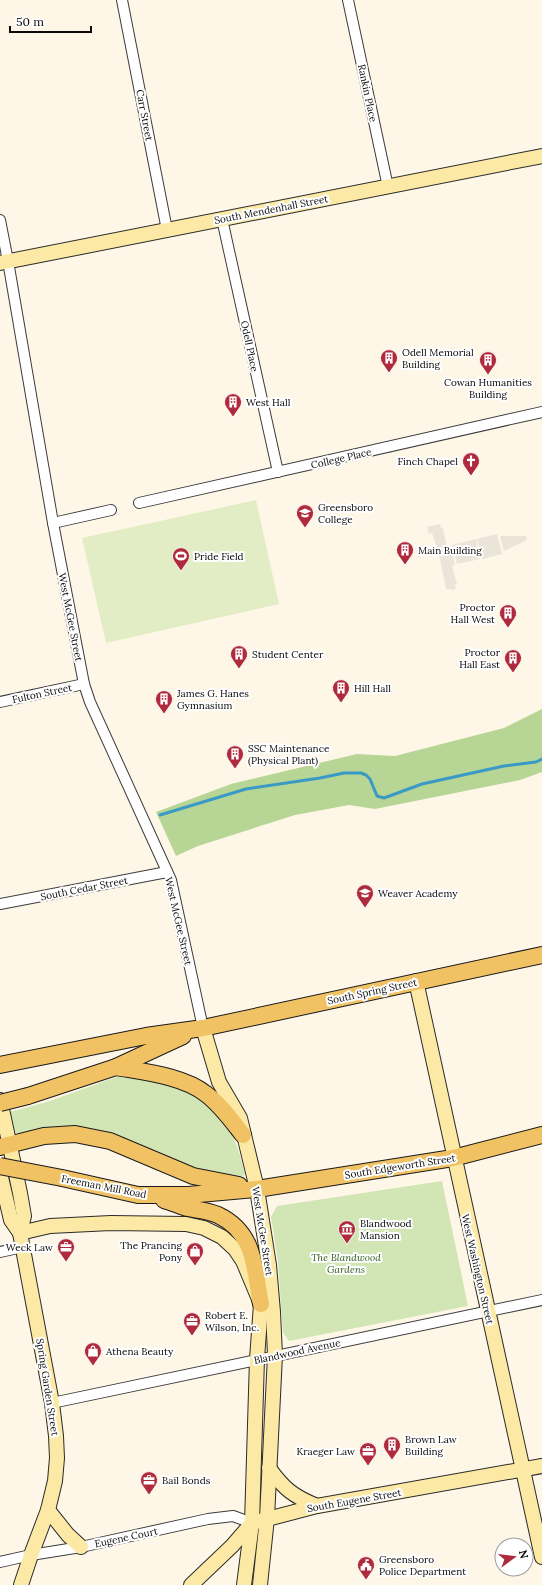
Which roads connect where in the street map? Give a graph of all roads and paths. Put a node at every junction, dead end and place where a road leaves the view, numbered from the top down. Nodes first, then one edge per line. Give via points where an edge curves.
1 (122, 0) edge
2 (348, 0) edge
3 (542, 156) edge
4 (388, 187) junction
5 (222, 219) junction
6 (0, 220) edge
7 (168, 230) junction
8 (4, 262) edge
9 (542, 412) edge
10 (278, 472) junction
11 (139, 504) dead end
12 (111, 510) dead end
13 (53, 523) junction
14 (84, 684) junction
15 (0, 702) edge
16 (168, 872) junction
17 (0, 904) edge
18 (542, 955) edge
19 (416, 981) junction
20 (203, 1028) junction
21 (0, 1065) edge
22 (116, 1067) junction
23 (0, 1102) edge
24 (243, 1135) junction
25 (542, 1135) edge
26 (5, 1146) edge
27 (453, 1158) junction
28 (0, 1166) edge
29 (0, 1173) edge
30 (2, 1189) edge
31 (257, 1189) junction
32 (151, 1196) junction
33 (20, 1233) junction
34 (23, 1247) junction
35 (0, 1252) edge
36 (542, 1300) edge
37 (261, 1304) junction
38 (488, 1311) junction
39 (275, 1355) junction
40 (257, 1359) junction
41 (52, 1403) junction
42 (542, 1466) edge
43 (269, 1468) junction
44 (522, 1470) junction
45 (317, 1506) junction
46 (48, 1510) junction
47 (267, 1518) junction
48 (252, 1523) junction
49 (81, 1547) junction
50 (30, 1555) junction
51 (542, 1557) edge
52 (0, 1562) edge
53 (21, 1585) edge
54 (191, 1585) edge
55 (244, 1585) edge
56 (260, 1585) edge

1 - 7 street, Carr Street
2 - 4 street, Rankin Place
3 - 4 street, South Mendenhall Street
4 - 5 street, South Mendenhall Street
5 - 7 street, South Mendenhall Street
5 - 10 street, Odell Place
6 - 8 street, West McGee Street
7 - 8 street, South Mendenhall Street
8 - 13 street, West McGee Street
9 - 10 street, College Place
10 - 11 street, College Place
12 - 13 street
13 - 14 street, West McGee Street
14 - 15 street, Fulton Street
14 - 16 street, West McGee Street
16 - 17 street, South Cedar Street
16 - 20 street, West McGee Street
18 - 19 main road, South Spring Street
19 - 20 main road, South Spring Street
19 - 27 street, West Washington Street
20 - 21 main road via 146,1036
20 - 22 main road
20 - 24 street, West McGee Street via 215,1070 240,1118
22 - 23 main road, bridge via 28,1096
22 - 24 main road via 183,1081 205,1093
23 - 26 street, Spring Garden Street
24 - 31 street, West McGee Street
25 - 27 main road, South Edgeworth Street
26 - 31 main road via 44,1136 75,1134 110,1142 194,1176
26 - 33 street, Spring Garden Street via 24,1216
27 - 31 main road, South Edgeworth Street
27 - 38 street, West Washington Street
28 - 32 main road, Freeman Mill Road, bridge
29 - 30 street, Spring Garden Street
30 - 33 street, Spring Garden Street via 11,1220
31 - 32 main road, Freeman Mill Road
31 - 39 street, West McGee Street via 269,1265
32 - 37 main road via 217,1214 234,1225 251,1250
33 - 34 street, Spring Garden Street
33 - 37 street via 50,1226 111,1223 186,1224 204,1228 222,1237 235,1249 243,1261
34 - 35 street
34 - 41 street, Spring Garden Street
36 - 38 street, Blandwood Avenue
37 - 40 street
38 - 39 street, Blandwood Avenue
38 - 44 street, West Washington Street
39 - 40 street, Blandwood Avenue
39 - 43 street, West McGee Street
40 - 41 street, Blandwood Avenue
40 - 48 street
41 - 46 street, Spring Garden Street via 57,1458 55,1482
42 - 44 street, South Eugene Street
43 - 45 street via 280,1484 290,1492
43 - 47 street, West McGee Street
44 - 45 street, South Eugene Street
44 - 51 street, West Washington Street
45 - 47 street, South Eugene Street
46 - 49 street
46 - 50 street, Spring Garden Street
47 - 48 street, South Eugene Street
47 - 56 street, West McGee Street
48 - 49 street, Eugene Court via 233,1516 216,1518
48 - 54 street
48 - 55 street
49 - 50 street, Eugene Court
50 - 52 street, Eugene Court
50 - 53 street, Spring Garden Street

